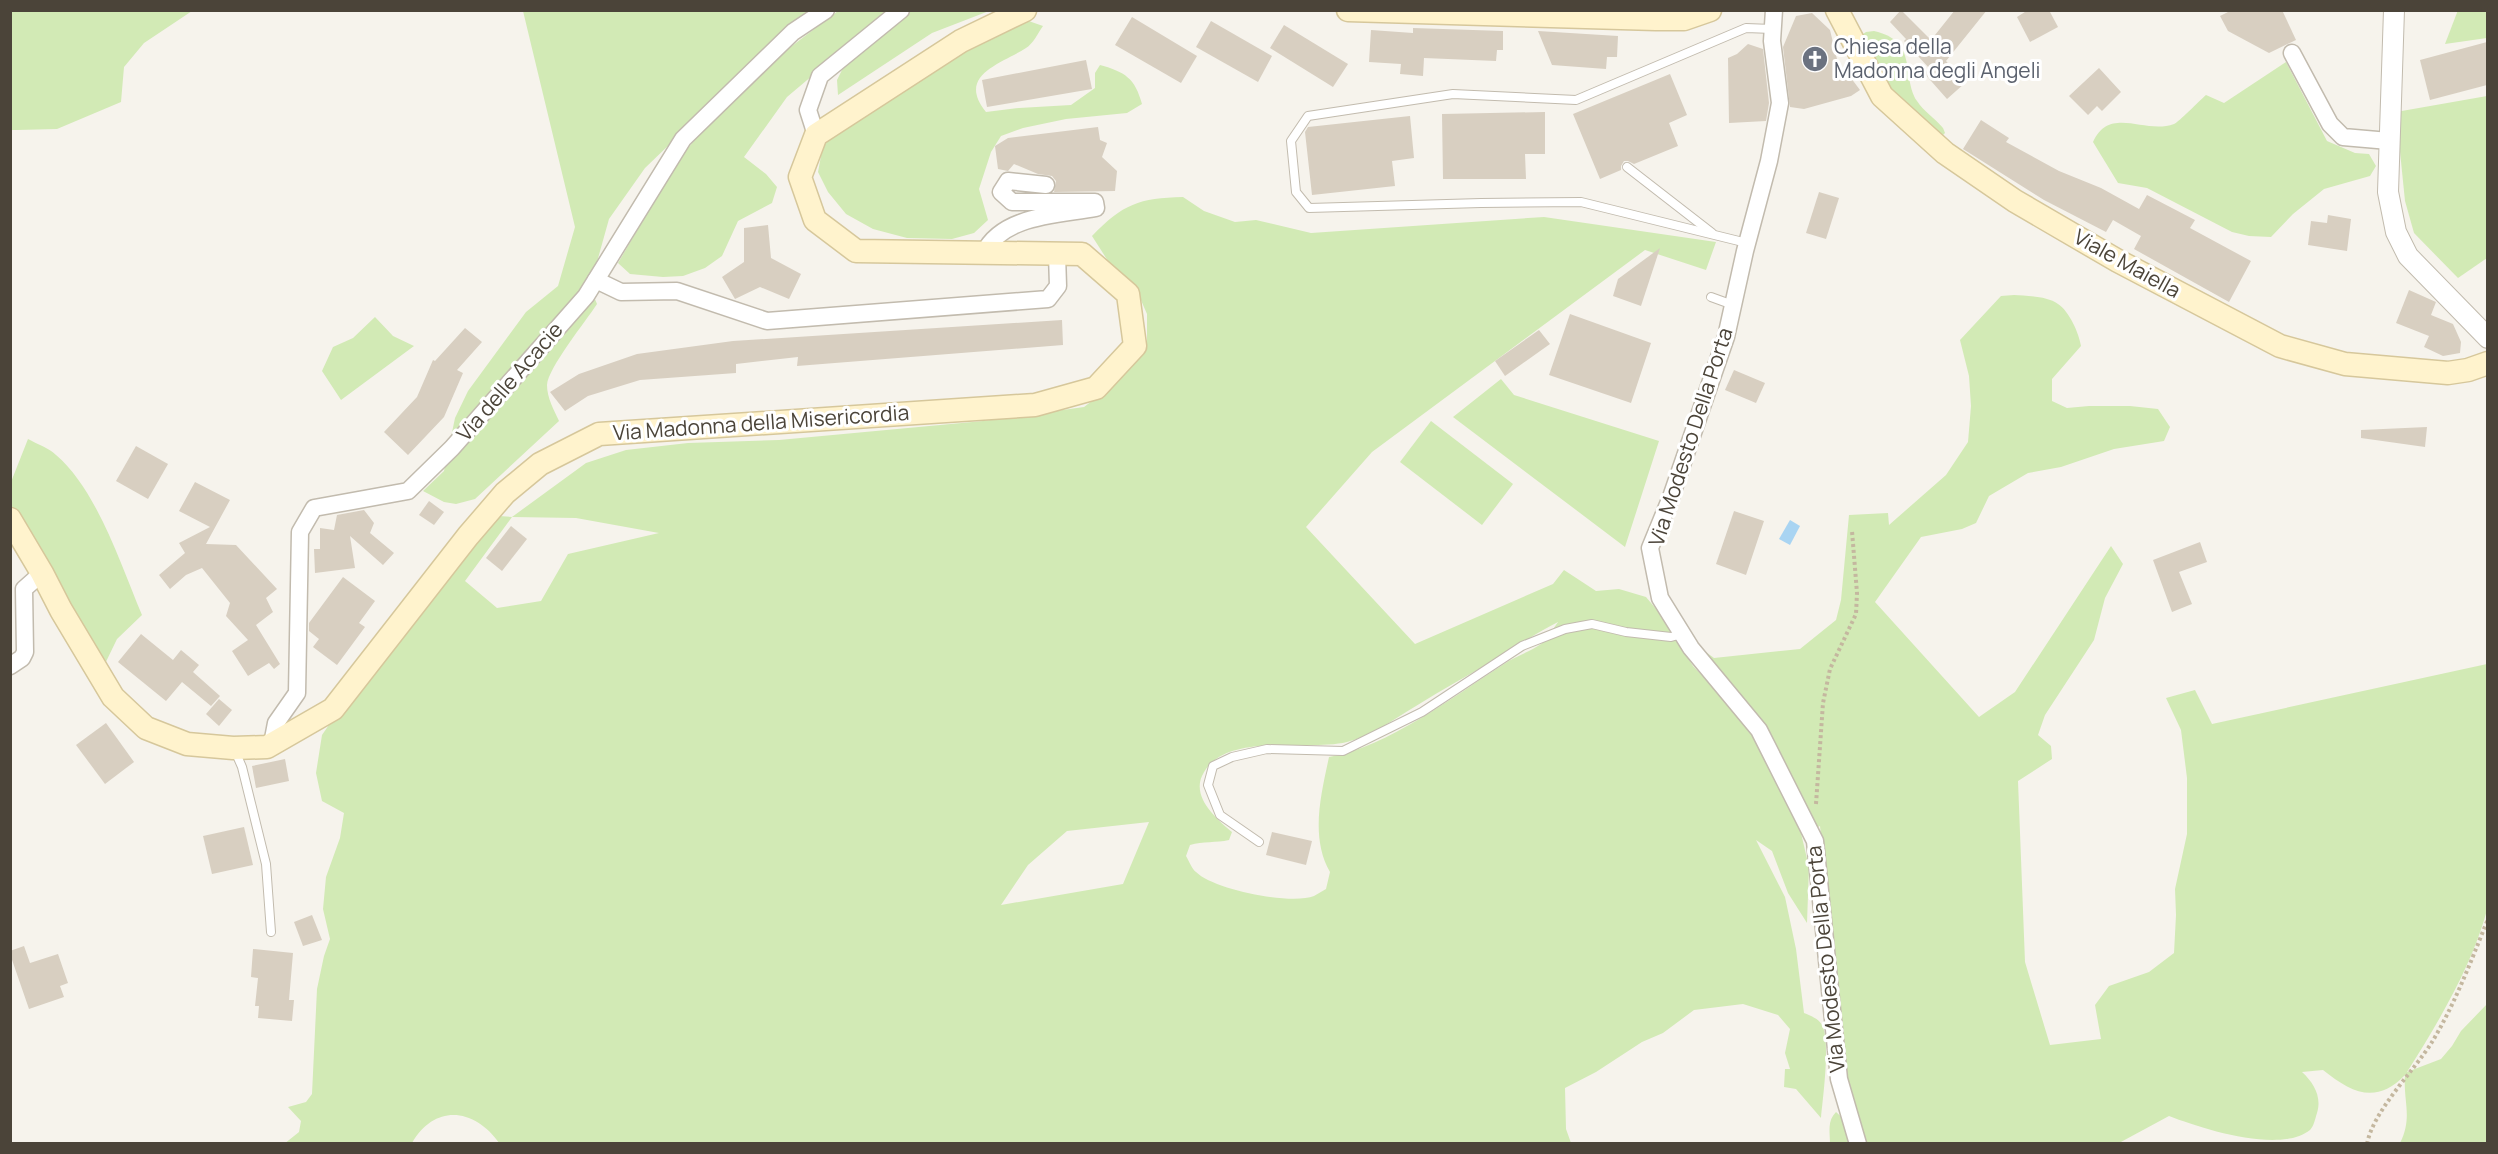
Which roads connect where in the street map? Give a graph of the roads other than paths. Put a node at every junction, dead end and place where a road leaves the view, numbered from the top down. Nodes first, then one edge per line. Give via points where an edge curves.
1 (826, 10) edge
2 (901, 10) edge
3 (1025, 10) edge
4 (1348, 10) edge
5 (1710, 10) edge
6 (1774, 10) edge
7 (2394, 10) edge
8 (1836, 14) edge
9 (1656, 15) edge
10 (1772, 29) junction
11 (2292, 53) dead end
12 (816, 135) junction
13 (2389, 141) junction
14 (1628, 167) dead end
15 (1046, 184) dead end
16 (1715, 235) junction
17 (1747, 243) junction
18 (984, 253) junction
19 (1057, 254) junction
20 (596, 280) junction
21 (1711, 297) dead end
22 (1733, 305) junction
23 (2487, 338) edge
24 (2487, 363) edge
25 (10, 519) edge
26 (42, 573) junction
27 (1682, 634) junction
28 (10, 666) edge
29 (273, 744) junction
30 (233, 748) junction
31 (1259, 842) dead end
32 (271, 932) dead end
33 (1858, 1143) edge

1 - 20 street, Via delle Acacie via 793,32 682,139
2 - 12 street via 820,76 808,110
3 - 12 main road via 961,41
4 - 9 main road
5 - 9 main road via 1684,19
6 - 10 street, Via Modesto Della Porta
7 - 13 street
8 - 24 main road, Viale Maiella via 1882,96 1945,153 2015,201 2128,266 2280,346 2345,364 2448,373
10 - 16 lane via 1746,28 1576,100 1453,94 1308,116 1291,141 1296,192 1309,208 1581,202
10 - 17 street, Via Modesto Della Porta via 1780,103
11 - 13 street via 2330,124 2343,137
12 - 18 main road, Via Madonna della Misericordia via 800,177 811,209 815,220 856,251
13 - 23 street via 2388,192 2396,232 2408,256
14 - 16 lane
15 - 18 street via 1008,181 1001,192 1012,202 1095,202 1095,208 1017,223 989,242
16 - 17 lane
17 - 22 street, Via Modesto Della Porta
18 - 19 main road, Via Madonna della Misericordia
19 - 20 street via 1058,286 1048,299 766,321 677,291 621,292
19 - 29 main road, Via Madonna della Misericordia via 1082,254 1128,294 1135,346 1096,388 1035,405 599,434 540,465 505,493 333,709
20 - 29 street, Via delle Acacie via 460,439 408,491 314,508 300,532 297,693 276,723
21 - 22 lane
22 - 27 street, Via Modesto Della Porta via 1722,348 1650,548 1660,598
25 - 26 main road, Via Madonna della Misericordia
26 - 28 street via 24,589 25,652
26 - 30 main road, Via Madonna della Misericordia via 113,696 146,728 188,744
27 - 31 lane via 1671,637 1592,624 1565,628 1522,646 1422,712 1343,751 1267,749 1213,766 1208,785 1220,815
27 - 33 street, Via Modesto Della Porta via 1759,730 1815,841 1839,1079
29 - 30 main road, Via Madonna della Misericordia
30 - 32 lane via 242,767 266,864

